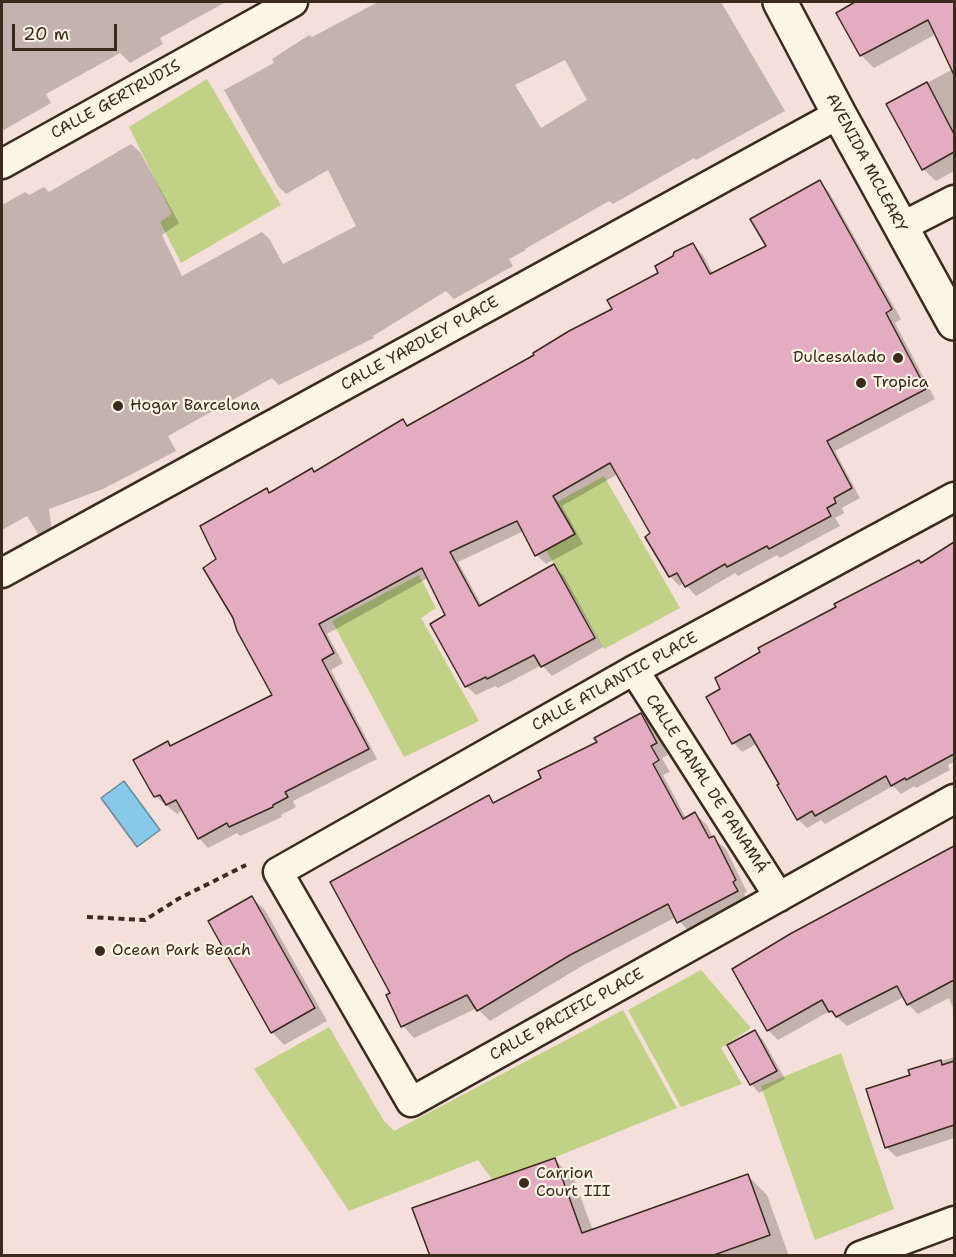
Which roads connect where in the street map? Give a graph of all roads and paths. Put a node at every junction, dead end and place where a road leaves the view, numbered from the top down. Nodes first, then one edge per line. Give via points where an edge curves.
1 (293, 2) edge
2 (780, 2) edge
3 (839, 114) junction
4 (2, 164) edge
5 (954, 200) edge
6 (901, 227) junction
7 (954, 323) edge
8 (954, 496) edge
9 (2, 573) edge
10 (633, 670) junction
11 (954, 799) edge
12 (281, 870) junction
13 (779, 897) junction
14 (87, 917) dead end
15 (954, 1221) edge
16 (860, 1256) edge

1 - 4 street, CALLE GERTRUDIS
2 - 3 street, AVENIDA MCLEARY
3 - 6 street, AVENIDA MCLEARY
3 - 9 street, CALLE YARDLEY PLACE
5 - 6 street
6 - 7 street, AVENIDA MCLEARY
8 - 10 street, CALLE ATLANTIC PLACE
10 - 12 street, CALLE ATLANTIC PLACE
10 - 13 street, CALLE CANAL DE PANAMÁ
11 - 13 street, CALLE PACIFIC PLACE
12 - 13 street, CALLE PACIFIC PLACE via 411,1102
12 - 14 path via 252,862 178,899 146,920
15 - 16 street

